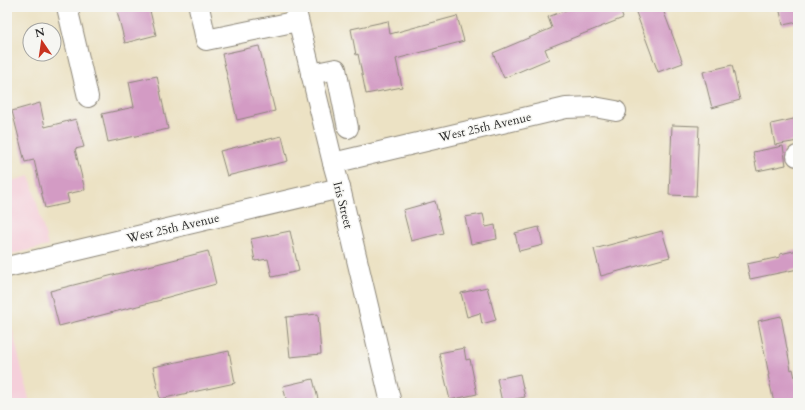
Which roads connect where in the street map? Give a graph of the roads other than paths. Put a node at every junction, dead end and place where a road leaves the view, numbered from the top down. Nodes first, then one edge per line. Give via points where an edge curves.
1 (67, 7) edge
2 (199, 7) edge
3 (297, 14) edge
4 (311, 74) junction
5 (88, 97) dead end
6 (616, 111) dead end
7 (348, 128) dead end
8 (333, 163) junction
9 (340, 188) junction
10 (7, 267) edge
11 (391, 403) edge

1 - 5 street
2 - 3 street via 206,40
3 - 4 street, Iris Street
4 - 7 street via 336,69
4 - 8 street, Iris Street
6 - 8 street, West 25th Avenue via 594,107 566,108
8 - 9 street, Iris Street
9 - 10 street, West 25th Avenue
9 - 11 street, Iris Street

